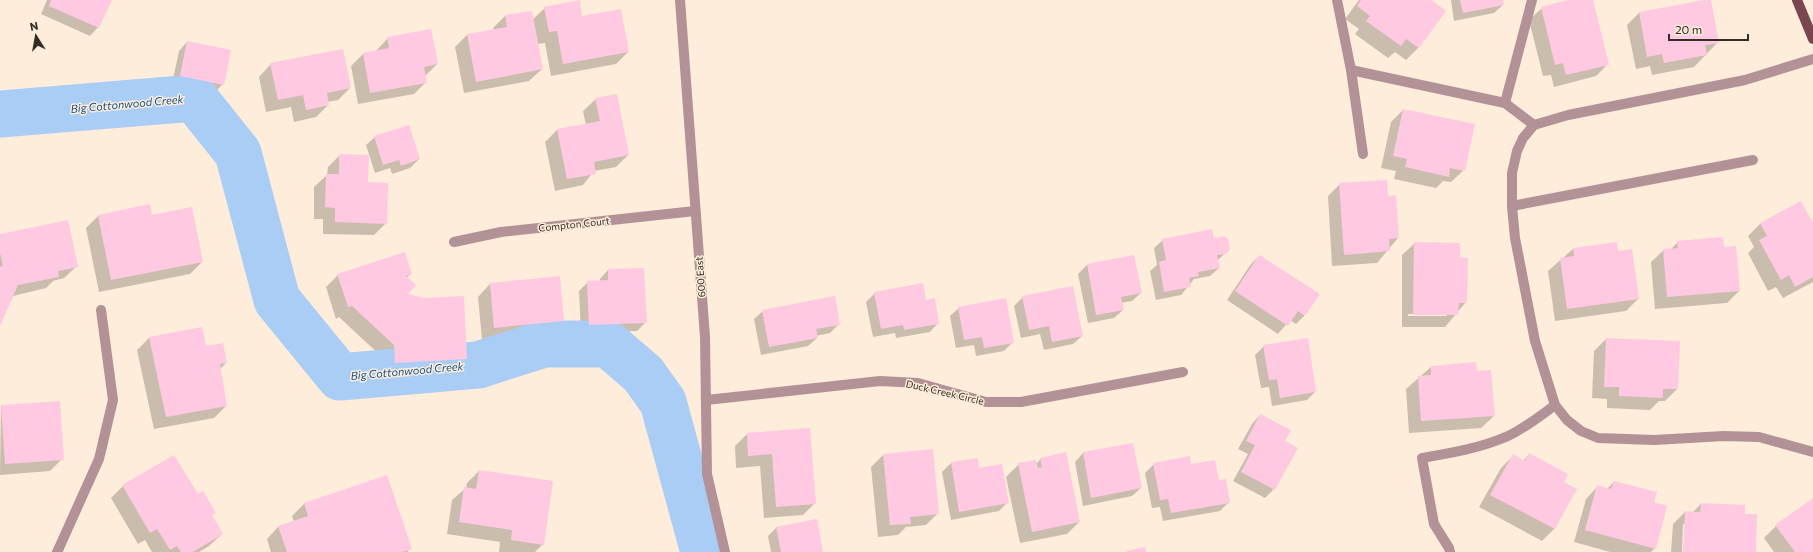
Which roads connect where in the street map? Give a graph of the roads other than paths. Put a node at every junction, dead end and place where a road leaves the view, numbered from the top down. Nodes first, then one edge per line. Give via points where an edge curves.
1 (680, 0) edge
2 (1337, 0) edge
3 (1532, 0) edge
4 (1797, 0) edge
5 (1813, 39) edge
6 (1813, 59) edge
7 (1351, 70) junction
8 (1505, 103) junction
9 (1534, 125) junction
10 (1363, 154) dead end
11 (1754, 160) dead end
12 (1512, 206) junction
13 (695, 211) junction
14 (454, 242) dead end
15 (101, 310) dead end
16 (1183, 372) dead end
17 (706, 400) junction
18 (1555, 405) junction
19 (1813, 452) edge
20 (58, 550) edge
21 (725, 552) edge
22 (1450, 552) edge

1 - 13 street, 600 East
2 - 7 street
3 - 8 street
4 - 5 main road
6 - 9 street via 1745,80 1568,114
7 - 8 street
7 - 10 street
8 - 9 street
9 - 12 street via 1523,138 1517,151 1512,173
11 - 12 street
12 - 18 street via 1515,238 1535,341
13 - 14 street, Compton Court via 501,232
13 - 17 street, 600 East via 705,337
15 - 20 street via 113,400 99,459
16 - 17 street, Duck Creek Circle via 1022,402 986,402 918,383 899,381
17 - 21 street, 600 East via 707,474
18 - 19 street via 1572,424 1598,438 1654,440 1759,437
18 - 22 street via 1508,436 1458,452 1422,458 1434,524

